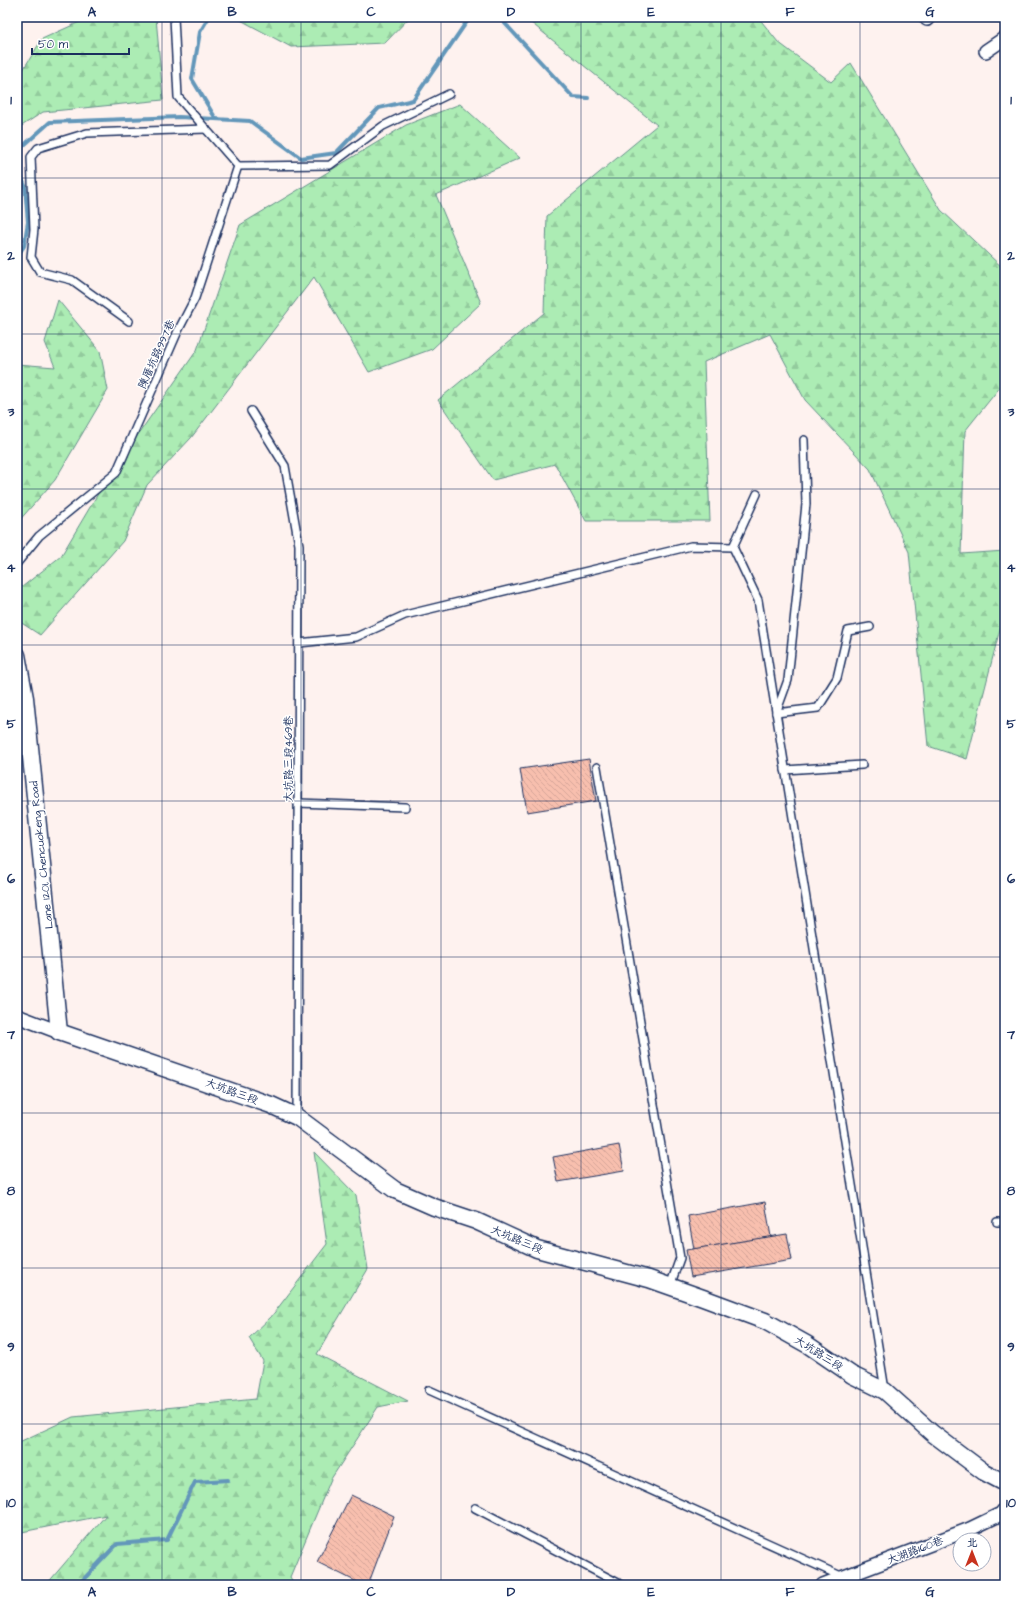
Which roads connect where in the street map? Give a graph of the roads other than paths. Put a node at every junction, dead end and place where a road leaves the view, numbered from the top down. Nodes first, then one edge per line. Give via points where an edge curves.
1 (174, 17) edge
2 (1005, 38) edge
3 (986, 51) dead end
4 (449, 94) dead end
5 (204, 127) junction
6 (238, 166) junction
7 (129, 321) dead end
8 (251, 411) dead end
9 (804, 440) dead end
10 (757, 494) dead end
11 (733, 547) junction
12 (17, 563) edge
13 (870, 627) dead end
14 (299, 643) junction
15 (17, 655) edge
16 (776, 713) junction
17 (862, 765) dead end
18 (596, 767) dead end
19 (785, 770) junction
20 (298, 803) junction
21 (405, 808) dead end
22 (17, 1016) edge
23 (60, 1032) junction
24 (297, 1117) junction
25 (997, 1222) dead end
26 (1005, 1222) edge
27 (670, 1286) junction
28 (429, 1390) dead end
29 (885, 1391) junction
30 (1005, 1483) edge
31 (475, 1508) dead end
32 (1005, 1509) edge
33 (843, 1578) junction
34 (622, 1585) edge
35 (823, 1585) edge

1 - 5 lane via 178,97
2 - 3 street
4 - 6 lane via 383,126 330,165
5 - 6 lane
5 - 7 lane via 87,133 38,148 32,157 34,229 31,257 40,272 72,280
6 - 12 lane, 陳厝坑路997巷 via 195,298 116,474 39,536
8 - 14 lane, 大坑路三段469巷 via 285,466 299,545
9 - 16 lane via 806,504 788,680
10 - 11 lane
11 - 14 lane via 691,546 405,616 356,637
11 - 16 lane via 758,600
13 - 16 lane via 848,631 837,678 818,708
14 - 20 lane, 大坑路三段469巷
15 - 23 street, Lane 1201, Chencuokeng Road via 25,698
16 - 19 lane
17 - 19 lane
18 - 27 lane via 680,1258
19 - 29 lane
20 - 21 lane
20 - 24 lane, 大坑路三段469巷
22 - 23 street, 大坑路三段
23 - 24 street, 大坑路三段 via 271,1104
24 - 27 street, 大坑路三段 via 395,1190 476,1221 537,1249
25 - 26 lane
27 - 29 street, 大坑路三段 via 765,1322 808,1345 852,1375
28 - 33 lane
29 - 30 street, 大坑路三段 via 932,1433 984,1472
31 - 34 lane
32 - 33 street, 大湖路160巷 via 1001,1514 970,1528
33 - 35 street, 大湖路160巷

